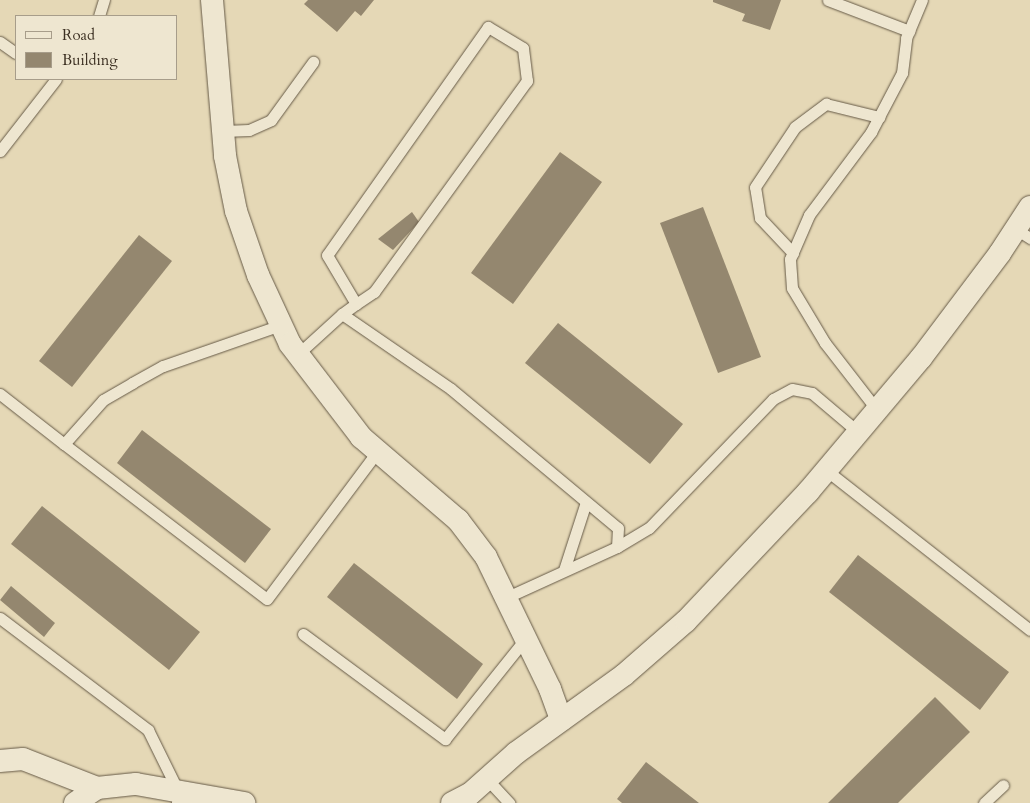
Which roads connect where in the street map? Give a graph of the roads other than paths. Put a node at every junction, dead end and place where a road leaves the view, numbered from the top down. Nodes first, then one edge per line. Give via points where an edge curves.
1 (104, 0) edge
2 (828, 0) edge
3 (922, 0) edge
4 (209, 1) edge
5 (99, 15) edge
6 (909, 30) junction
7 (0, 42) edge
8 (15, 52) edge
9 (313, 62) dead end
10 (54, 80) edge
11 (879, 117) junction
12 (223, 131) junction
13 (0, 151) edge
14 (1030, 207) edge
15 (1023, 233) edge
16 (793, 253) junction
17 (356, 304) junction
18 (342, 314) junction
19 (281, 324) junction
20 (298, 354) junction
21 (0, 394) edge
22 (877, 410) junction
23 (858, 432) junction
24 (64, 444) junction
25 (377, 452) junction
26 (826, 470) junction
27 (586, 502) junction
28 (617, 547) junction
29 (564, 570) junction
30 (505, 598) junction
31 (0, 618) edge
32 (1030, 630) edge
33 (303, 634) dead end
34 (525, 639) junction
35 (560, 720) junction
36 (0, 761) edge
37 (487, 779) junction
38 (1003, 785) dead end
39 (97, 788) junction
40 (177, 797) edge
41 (75, 803) edge
42 (241, 803) edge
43 (452, 803) edge
44 (509, 803) edge
45 (984, 803) edge

1 - 5 lane
2 - 6 lane
3 - 6 lane
4 - 12 street
6 - 11 lane via 902,73
7 - 8 lane
9 - 12 lane via 271,120 249,130
10 - 13 lane
11 - 16 lane via 809,215
11 - 16 lane via 826,104 795,127 755,187 760,218
12 - 19 street via 236,211 258,275
14 - 15 street
15 - 22 street
16 - 22 lane via 792,288 825,343
17 - 17 lane via 374,292 528,81 523,48 488,27 327,255
17 - 18 lane
18 - 20 lane
18 - 27 lane via 451,389
19 - 20 street
19 - 24 lane via 163,366 132,383 103,400
20 - 25 street via 360,437
21 - 24 lane
22 - 23 street
23 - 26 street
23 - 28 lane via 812,393 792,389 774,399 649,528
24 - 25 lane via 267,599
25 - 30 street via 458,520 486,557
26 - 32 lane
26 - 35 street via 686,621 624,675
27 - 28 lane via 618,528
27 - 29 lane
28 - 29 lane
29 - 30 lane
30 - 34 street
31 - 40 lane via 148,730
33 - 34 lane via 445,739
34 - 35 street
35 - 37 street
36 - 39 street via 23,759
37 - 43 street via 470,794
37 - 44 lane
38 - 45 lane
39 - 40 street via 136,784
39 - 41 street
40 - 42 street

